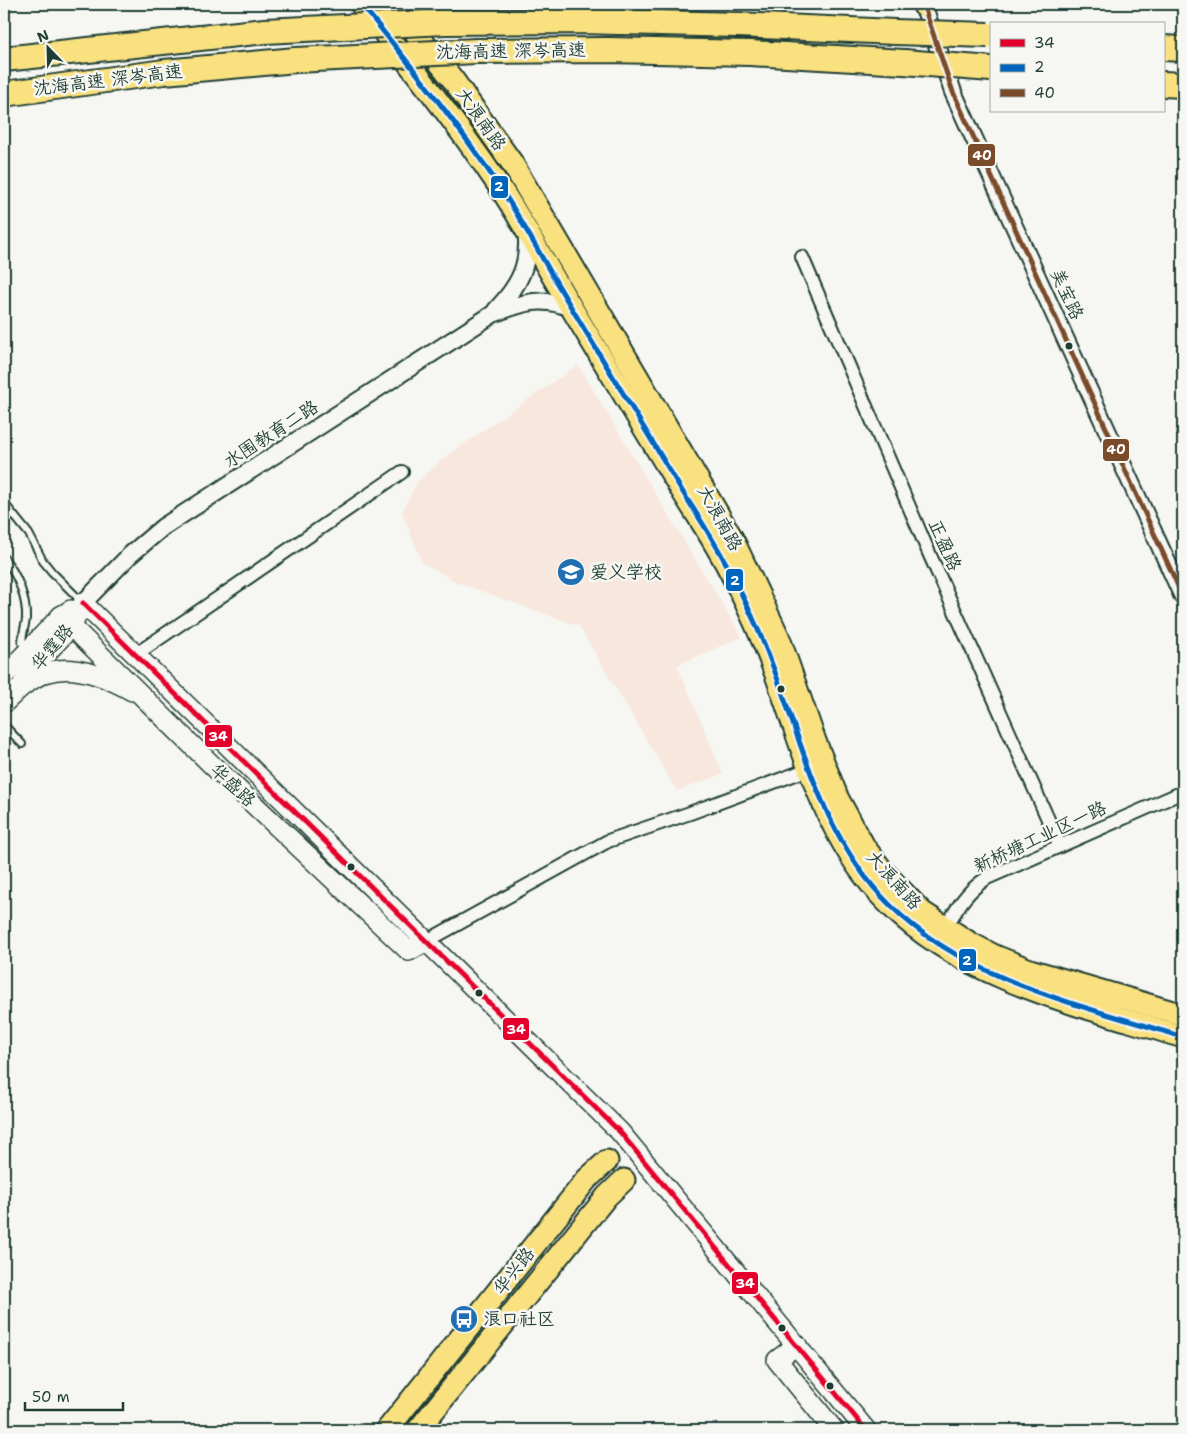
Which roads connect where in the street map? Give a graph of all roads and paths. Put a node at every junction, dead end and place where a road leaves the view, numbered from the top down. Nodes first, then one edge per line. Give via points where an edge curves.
1 (394, 4) edge
2 (924, 4) edge
3 (362, 6) edge
4 (990, 35) edge
5 (1164, 48) edge
6 (1183, 49) edge
7 (4, 59) edge
8 (990, 69) edge
9 (1164, 84) edge
10 (1183, 85) edge
11 (4, 94) edge
12 (500, 146) junction
13 (480, 159) junction
14 (526, 229) junction
15 (802, 257) dead end
16 (572, 309) junction
17 (493, 314) junction
18 (402, 472) dead end
19 (4, 503) edge
20 (4, 558) edge
21 (1183, 596) edge
22 (83, 603) junction
23 (66, 621) junction
24 (27, 651) junction
25 (135, 655) junction
26 (4, 676) edge
27 (21, 686) junction
28 (145, 699) junction
29 (4, 702) edge
30 (4, 725) edge
31 (22, 744) dead end
32 (809, 769) junction
33 (1183, 792) edge
34 (1060, 846) junction
35 (941, 935) junction
36 (427, 941) junction
37 (1183, 1015) edge
38 (1183, 1037) edge
39 (607, 1161) joint
40 (624, 1180) joint
41 (796, 1345) junction
42 (387, 1430) edge
43 (418, 1430) edge
44 (834, 1430) edge
45 (866, 1430) edge

1 - 12 main road, 大浪南路
2 - 21 street, 美宝路 via 954,92
3 - 13 main road, 大浪南路 via 436,96
4 - 7 highway, 沈海高速 深岑高速, bridge via 738,25 445,22 265,31
5 - 6 highway
8 - 11 highway, 沈海高速 深岑高速, bridge via 750,53 476,51 296,60 164,72
9 - 10 highway
12 - 13 main road
12 - 35 main road, 大浪南路 via 732,538 767,609 815,741 851,824 882,870
13 - 14 main road, 大浪南路
14 - 16 main road, 大浪南路
14 - 17 street via 526,258 519,282
15 - 34 street, 正盈路 via 928,553
16 - 17 street via 555,302 537,301
16 - 32 main road, 大浪南路 via 731,571 763,638
17 - 22 street, 水围教育二路 via 163,527
18 - 25 street
19 - 22 lane via 29,534 52,572
20 - 24 lane via 14,572 22,595 26,618 22,642
22 - 23 main road, 华霆路
22 - 25 main road, 华盛路
23 - 24 main road, 华霆路
23 - 27 main road, 华霆路
23 - 28 main road, 华盛路
24 - 26 main road, 华霆路
25 - 36 main road, 华盛路
27 - 28 main road via 44,673 70,670 104,678
27 - 29 main road, 华霆路
28 - 36 main road, 华盛路 via 409,951
30 - 31 lane
32 - 35 main road, 大浪南路 via 838,835 864,877 913,926
32 - 36 street via 608,841
33 - 34 street, 新桥塘工业区一路
34 - 35 street, 新桥塘工业区一路 via 987,878 972,888
35 - 37 main road, 大浪南路 via 1030,970
35 - 38 main road, 大浪南路 via 988,972
36 - 41 main road, 华盛路 via 625,1138
39 - 40 main road
39 - 42 main road, 华兴路 via 587,1179
40 - 43 main road, 华兴路 via 607,1196
41 - 44 main road via 777,1360
41 - 45 main road, 华盛路

